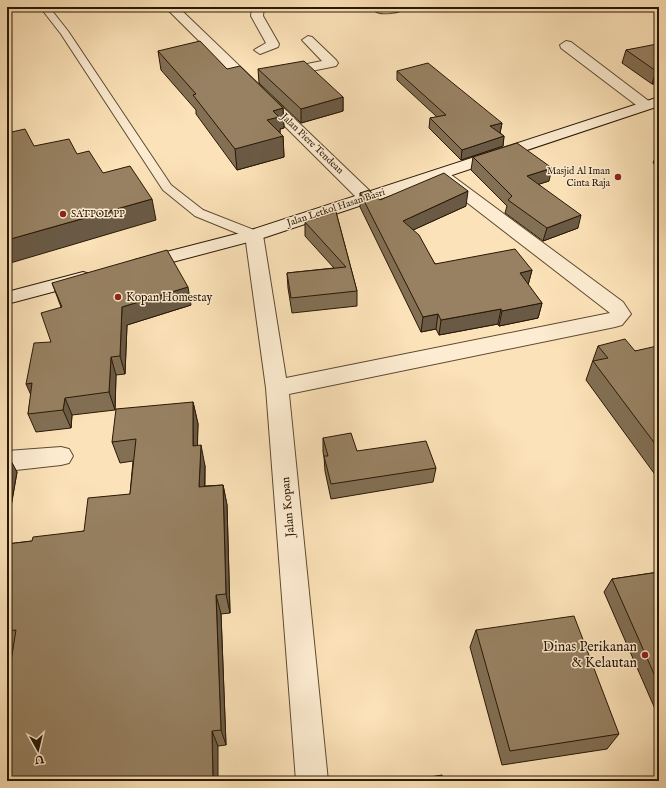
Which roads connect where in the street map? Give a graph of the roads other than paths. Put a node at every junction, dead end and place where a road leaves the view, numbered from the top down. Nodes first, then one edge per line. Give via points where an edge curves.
1 (44, 7) edge
2 (171, 7) edge
3 (258, 7) edge
4 (401, 7) edge
5 (380, 10) dead end
6 (308, 40) dead end
7 (566, 45) dead end
8 (260, 50) dead end
9 (246, 80) junction
10 (652, 103) edge
11 (440, 174) junction
12 (367, 198) junction
13 (254, 235) junction
14 (123, 268) edge
15 (100, 274) edge
16 (7, 298) edge
17 (277, 388) junction
18 (61, 456) dead end
19 (7, 461) edge
20 (312, 781) edge

1 - 13 lane via 65,33 167,186 199,213
2 - 9 street, Jalan Piere Tendean
3 - 8 street via 257,16 273,44
4 - 5 street
6 - 9 street via 331,63
7 - 10 street
9 - 12 street, Jalan Piere Tendean
10 - 11 street, Jalan Letkol Hasan Basri
11 - 12 street, Jalan Letkol Hasan Basri
11 - 17 street via 616,307 621,314 615,320
12 - 13 street, Jalan Letkol Hasan Basri
13 - 14 street, Jalan Letkol Hasan Basri
13 - 17 street, Jalan Kopan
15 - 16 street
17 - 20 street, Jalan Kopan
18 - 19 street

